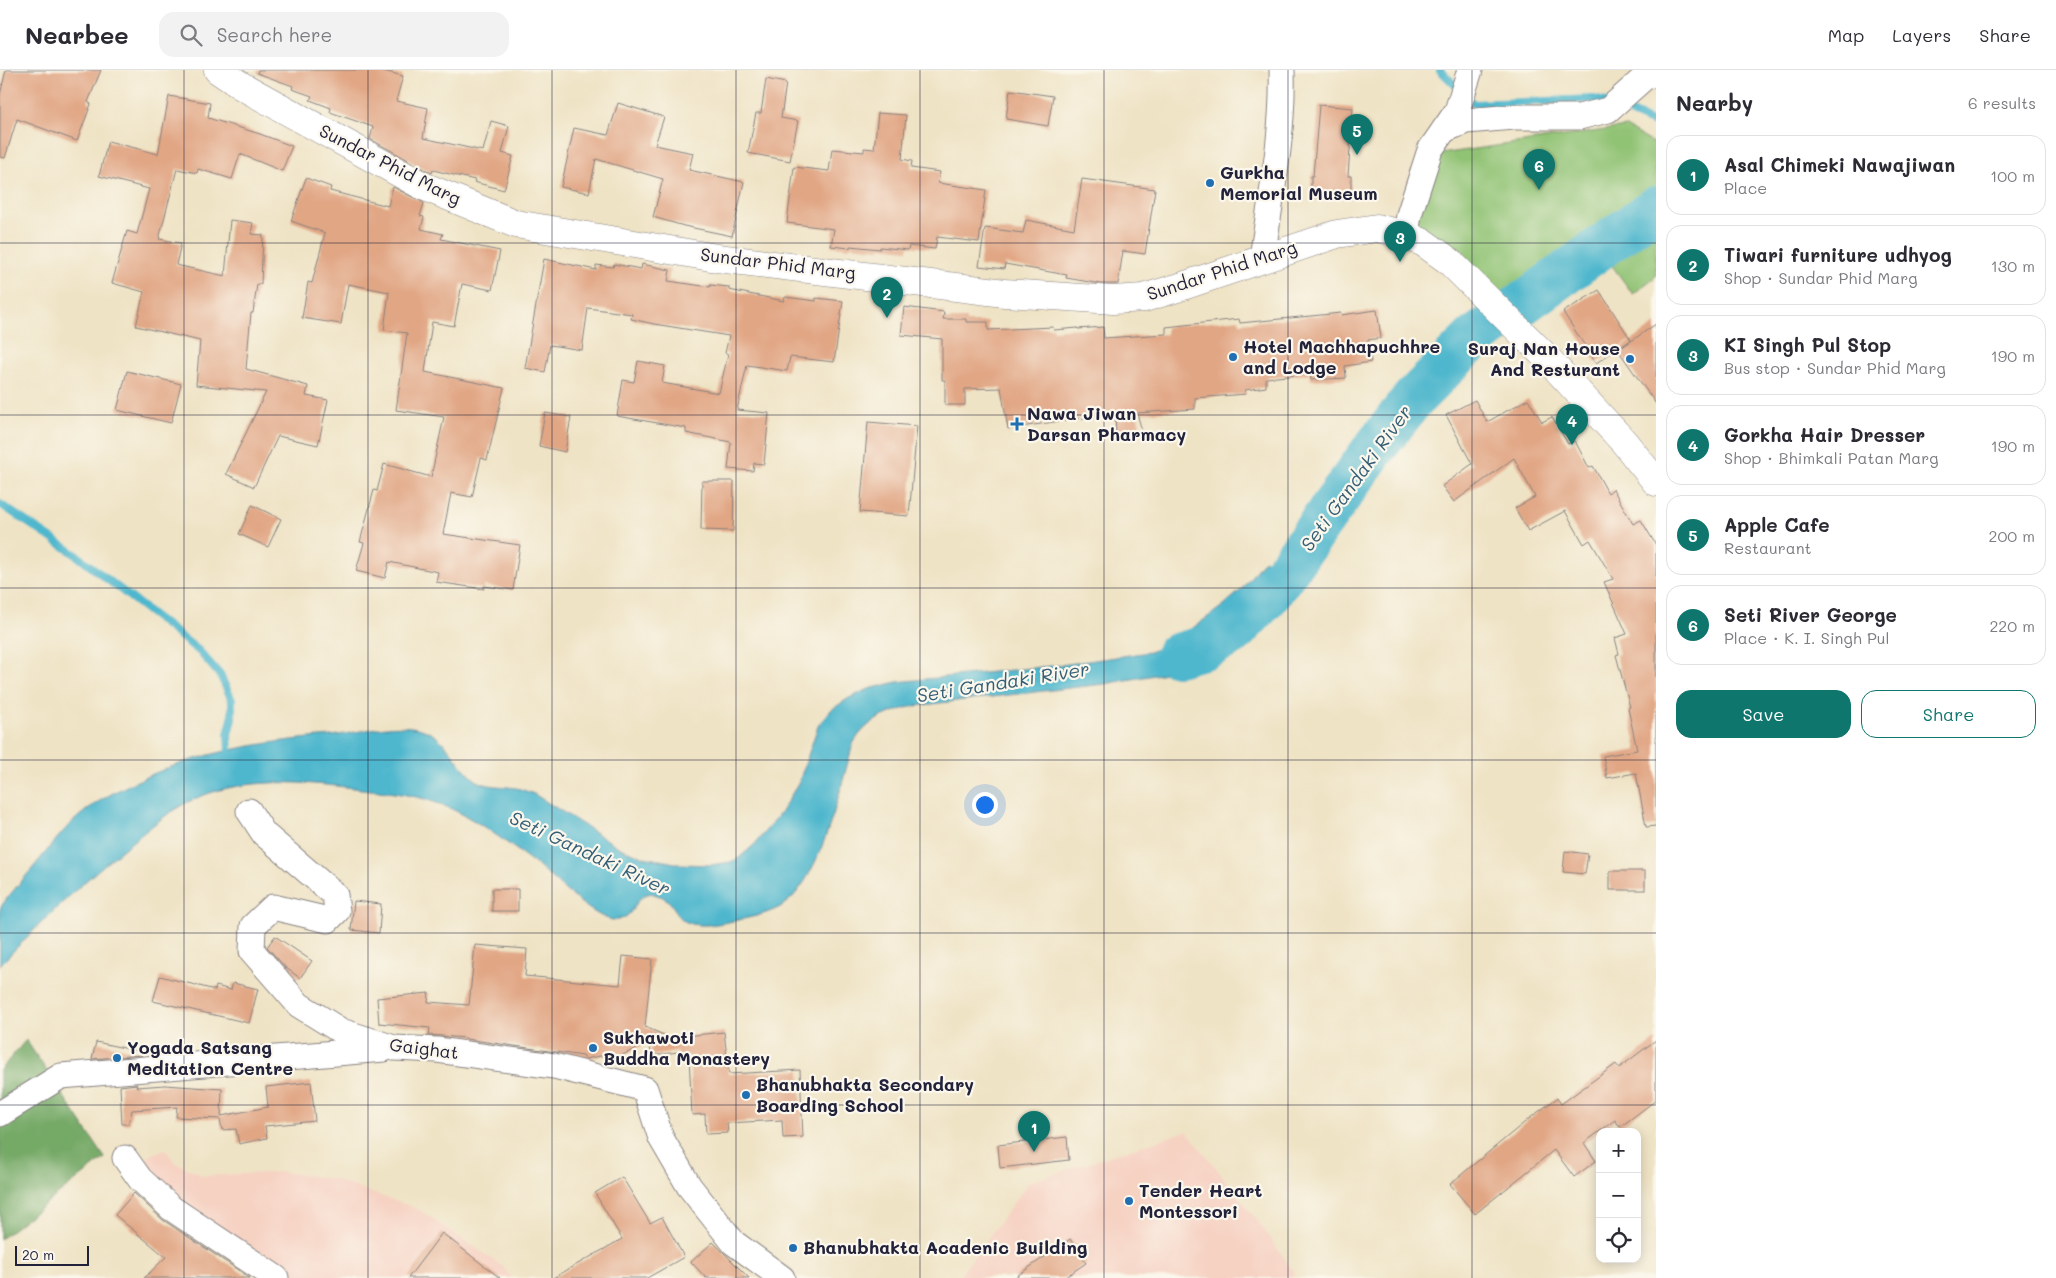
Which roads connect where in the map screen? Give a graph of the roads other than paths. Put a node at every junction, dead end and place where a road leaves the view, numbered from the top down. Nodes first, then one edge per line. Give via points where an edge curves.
1 (218, 70) edge
2 (1470, 70) edge
3 (1650, 75) edge
4 (1283, 80) edge
5 (1450, 121) junction
6 (1406, 235) junction
7 (1262, 258) junction
8 (1656, 482) edge
9 (249, 811) dead end
10 (394, 1048) junction
11 (0, 1114) edge
12 (125, 1158) dead end
13 (276, 1278) edge
14 (782, 1278) edge

1 - 7 main road, Sundar Phid Marg via 423,186 516,224 717,258 1005,294 1114,300 1144,298
2 - 5 street
3 - 5 street via 1608,110 1580,117
4 - 7 street via 1278,150
5 - 6 street via 1430,150 1409,215
6 - 7 main road, Sundar Phid Marg via 1377,228 1337,234
6 - 8 main road, Sundar Phid Marg via 1449,261 1543,354
9 - 10 street, Gaighat via 264,834 335,895 337,910 328,920 273,907 253,926 252,951 299,1005 341,1031
10 - 11 street via 61,1076
10 - 14 street, Gaighat via 437,1050 554,1066 646,1089 661,1138 689,1186 734,1243
12 - 13 street via 140,1179 170,1208

